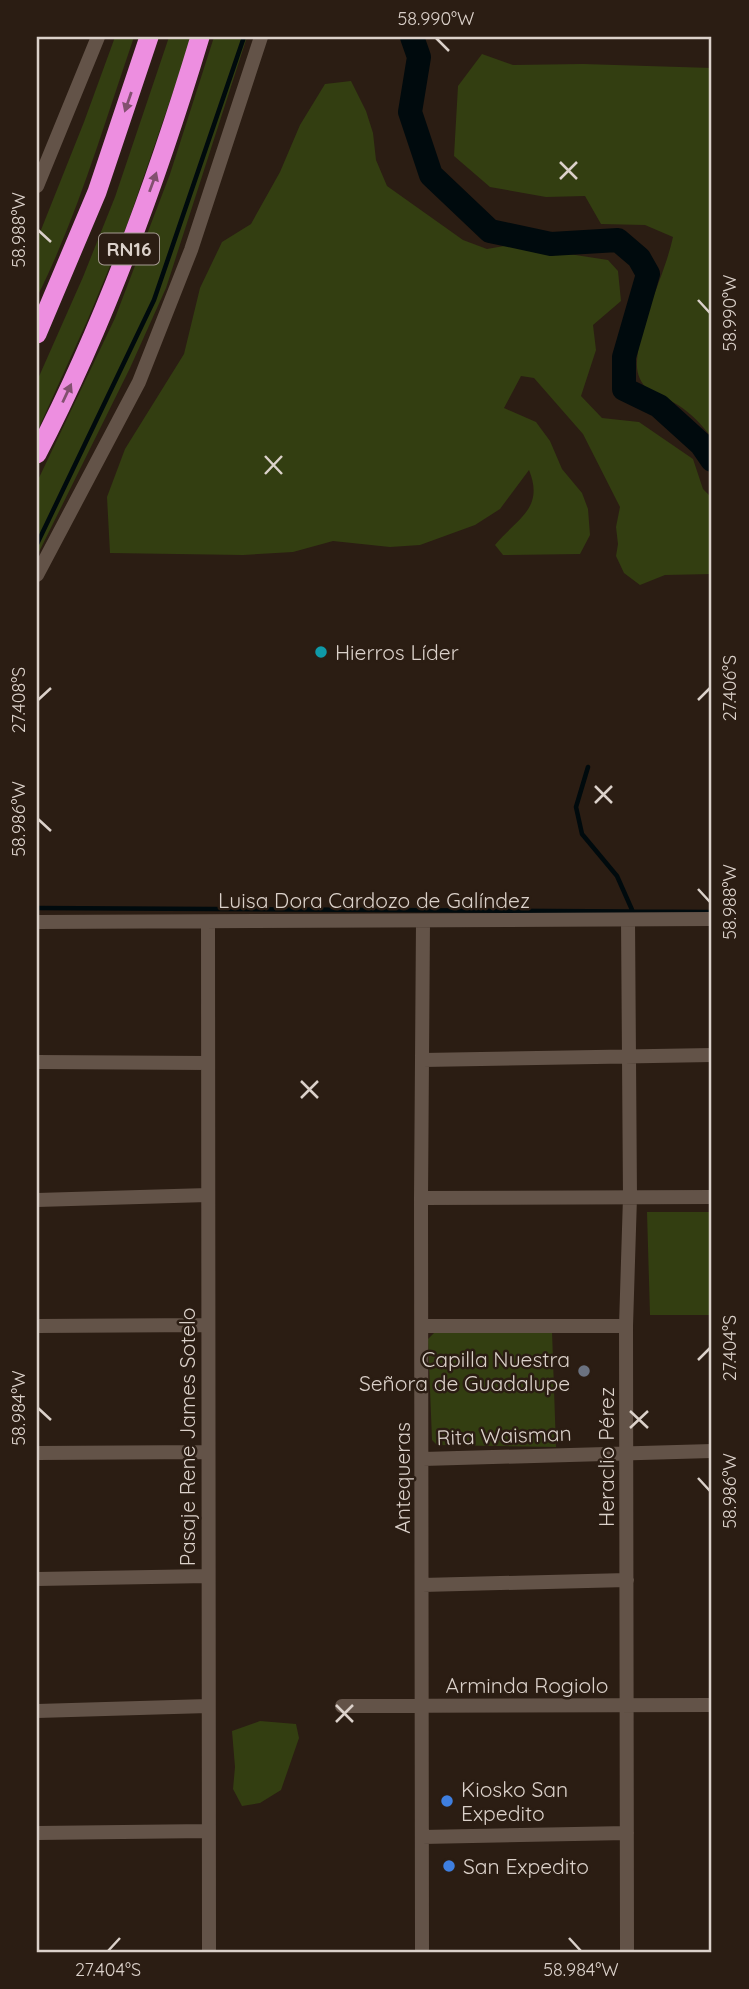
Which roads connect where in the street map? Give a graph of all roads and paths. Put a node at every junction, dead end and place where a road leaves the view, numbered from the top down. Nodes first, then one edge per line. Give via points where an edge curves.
1 (97, 37) edge
2 (149, 37) edge
3 (200, 37) edge
4 (261, 37) edge
5 (37, 186) edge
6 (37, 334) edge
7 (37, 454) edge
8 (37, 575) edge
9 (712, 919) edge
10 (628, 920) junction
11 (423, 921) junction
12 (37, 922) edge
13 (208, 922) junction
14 (712, 1055) edge
15 (628, 1056) junction
16 (423, 1060) junction
17 (37, 1062) edge
18 (208, 1063) junction
19 (208, 1195) junction
20 (630, 1197) junction
21 (712, 1197) edge
22 (421, 1198) junction
23 (37, 1200) edge
24 (208, 1325) junction
25 (37, 1326) edge
26 (422, 1326) junction
27 (626, 1326) junction
28 (208, 1451) junction
29 (712, 1451) edge
30 (627, 1452) junction
31 (37, 1453) edge
32 (423, 1459) junction
33 (208, 1576) junction
34 (37, 1579) edge
35 (627, 1580) junction
36 (422, 1585) junction
37 (712, 1705) edge
38 (208, 1706) junction
39 (342, 1706) dead end
40 (423, 1706) junction
41 (627, 1706) junction
42 (37, 1711) edge
43 (208, 1831) junction
44 (37, 1833) edge
45 (627, 1833) junction
46 (422, 1837) junction
47 (209, 1952) edge
48 (422, 1952) edge
49 (627, 1952) edge

1 - 5 street
2 -> 6 highway, RN16 via 97,192
7 -> 3 highway, RN16 via 122,268
4 - 8 street via 191,250 139,382
9 - 10 street, Luisa Dora Cardozo de Galíndez
10 - 11 street, Luisa Dora Cardozo de Galíndez
10 - 15 street, Heraclio Pérez
11 - 13 street, Luisa Dora Cardozo de Galíndez
11 - 16 street, Antequeras
12 - 13 street, Luisa Dora Cardozo de Galíndez
13 - 18 street, Pasaje Rene James Sotelo
14 - 15 street
15 - 16 street
15 - 20 street, Heraclio Pérez
16 - 22 street, Antequeras
17 - 18 street
18 - 19 street, Pasaje Rene James Sotelo
19 - 23 street
19 - 24 street, Pasaje Rene James Sotelo
20 - 21 street
20 - 22 street
20 - 27 street, Heraclio Pérez
22 - 26 street, Antequeras
24 - 25 street
24 - 28 street, Pasaje Rene James Sotelo
26 - 27 street
26 - 32 street, Antequeras
27 - 30 street, Heraclio Pérez
28 - 31 street
28 - 33 street, Pasaje Rene James Sotelo
29 - 30 street, Rita Waisman
30 - 32 street, Rita Waisman
30 - 35 street, Heraclio Pérez
32 - 36 street, Antequeras
33 - 34 street
33 - 38 street, Pasaje Rene James Sotelo
35 - 36 street
35 - 41 street, Heraclio Pérez
36 - 40 street, Antequeras
37 - 41 street, Arminda Rogiolo
38 - 42 street
38 - 43 street, Pasaje Rene James Sotelo
39 - 40 street, Arminda Rogiolo
40 - 41 street, Arminda Rogiolo
40 - 46 street, Antequeras
41 - 45 street, Heraclio Pérez
43 - 44 street
43 - 47 street, Pasaje Rene James Sotelo
45 - 46 street
45 - 49 street, Heraclio Pérez
46 - 48 street, Antequeras

